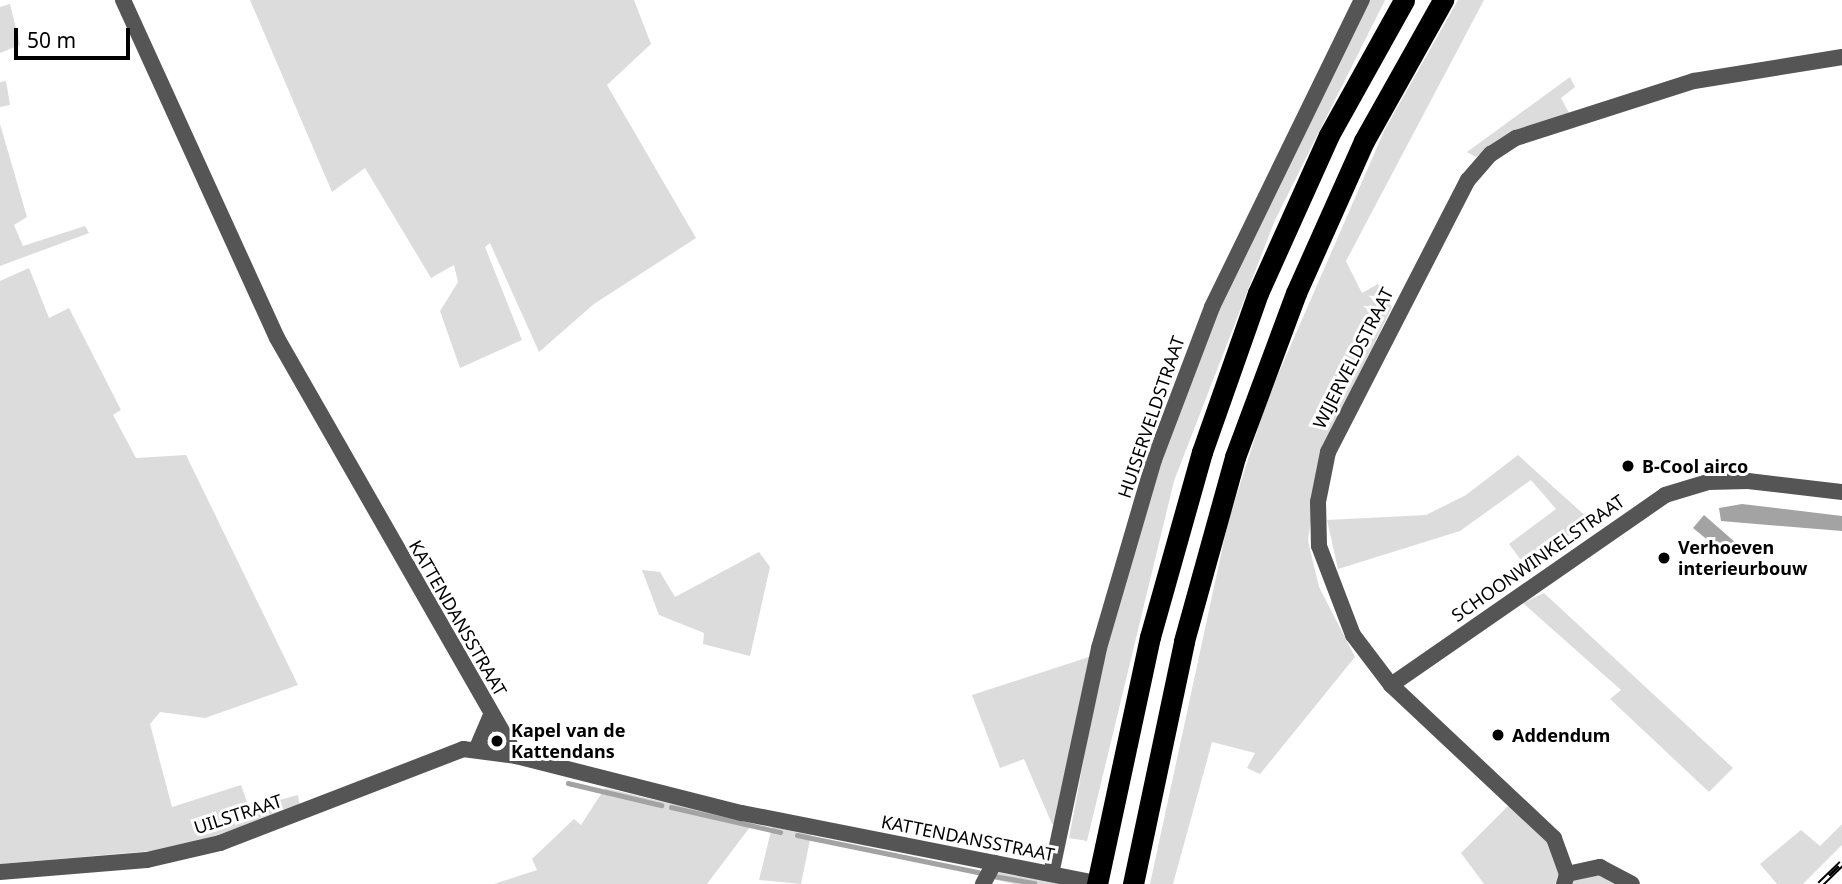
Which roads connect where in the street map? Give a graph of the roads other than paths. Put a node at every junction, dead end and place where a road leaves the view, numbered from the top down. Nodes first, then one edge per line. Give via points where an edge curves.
1 (123, 0) edge
2 (1362, 0) edge
3 (1404, 0) edge
4 (1443, 0) edge
5 (1842, 57) edge
6 (1842, 492) edge
7 (1391, 685) junction
8 (491, 718) junction
9 (477, 748) junction
10 (516, 756) junction
11 (993, 863) junction
12 (0, 872) edge
13 (1051, 874) junction
14 (1565, 879) edge
15 (983, 884) edge
16 (1098, 884) edge
17 (1133, 884) edge
18 (1632, 884) edge

1 - 8 street, KATTENDANSSTRAAT via 277,338
2 - 13 street, HUISERVELDSTRAAT via 1212,307 1154,460 1099,648
3 - 16 highway via 1329,135 1258,293 1215,416 1150,637
4 - 17 highway via 1347,179 1296,293 1235,457 1184,641
5 - 7 street, WIJERVELDSTRAAT via 1694,81 1529,134 1491,154 1468,180 1345,410 1318,502 1319,545 1332,593 1367,661
6 - 7 street, SCHOONWINKELSTRAAT via 1748,481 1708,482 1665,495
7 - 14 street, WIJERVELDSTRAAT via 1553,838
8 - 9 street
8 - 10 street, KATTENDANSSTRAAT
9 - 10 street
9 - 12 street, UILSTRAAT via 220,843 147,860
10 - 11 street, KATTENDANSSTRAAT via 742,813
11 - 13 street, KATTENDANSSTRAAT
11 - 15 street
13 - 16 street, KATTENDANSSTRAAT
14 - 18 street, WIJERVELDSTRAAT via 1600,867

